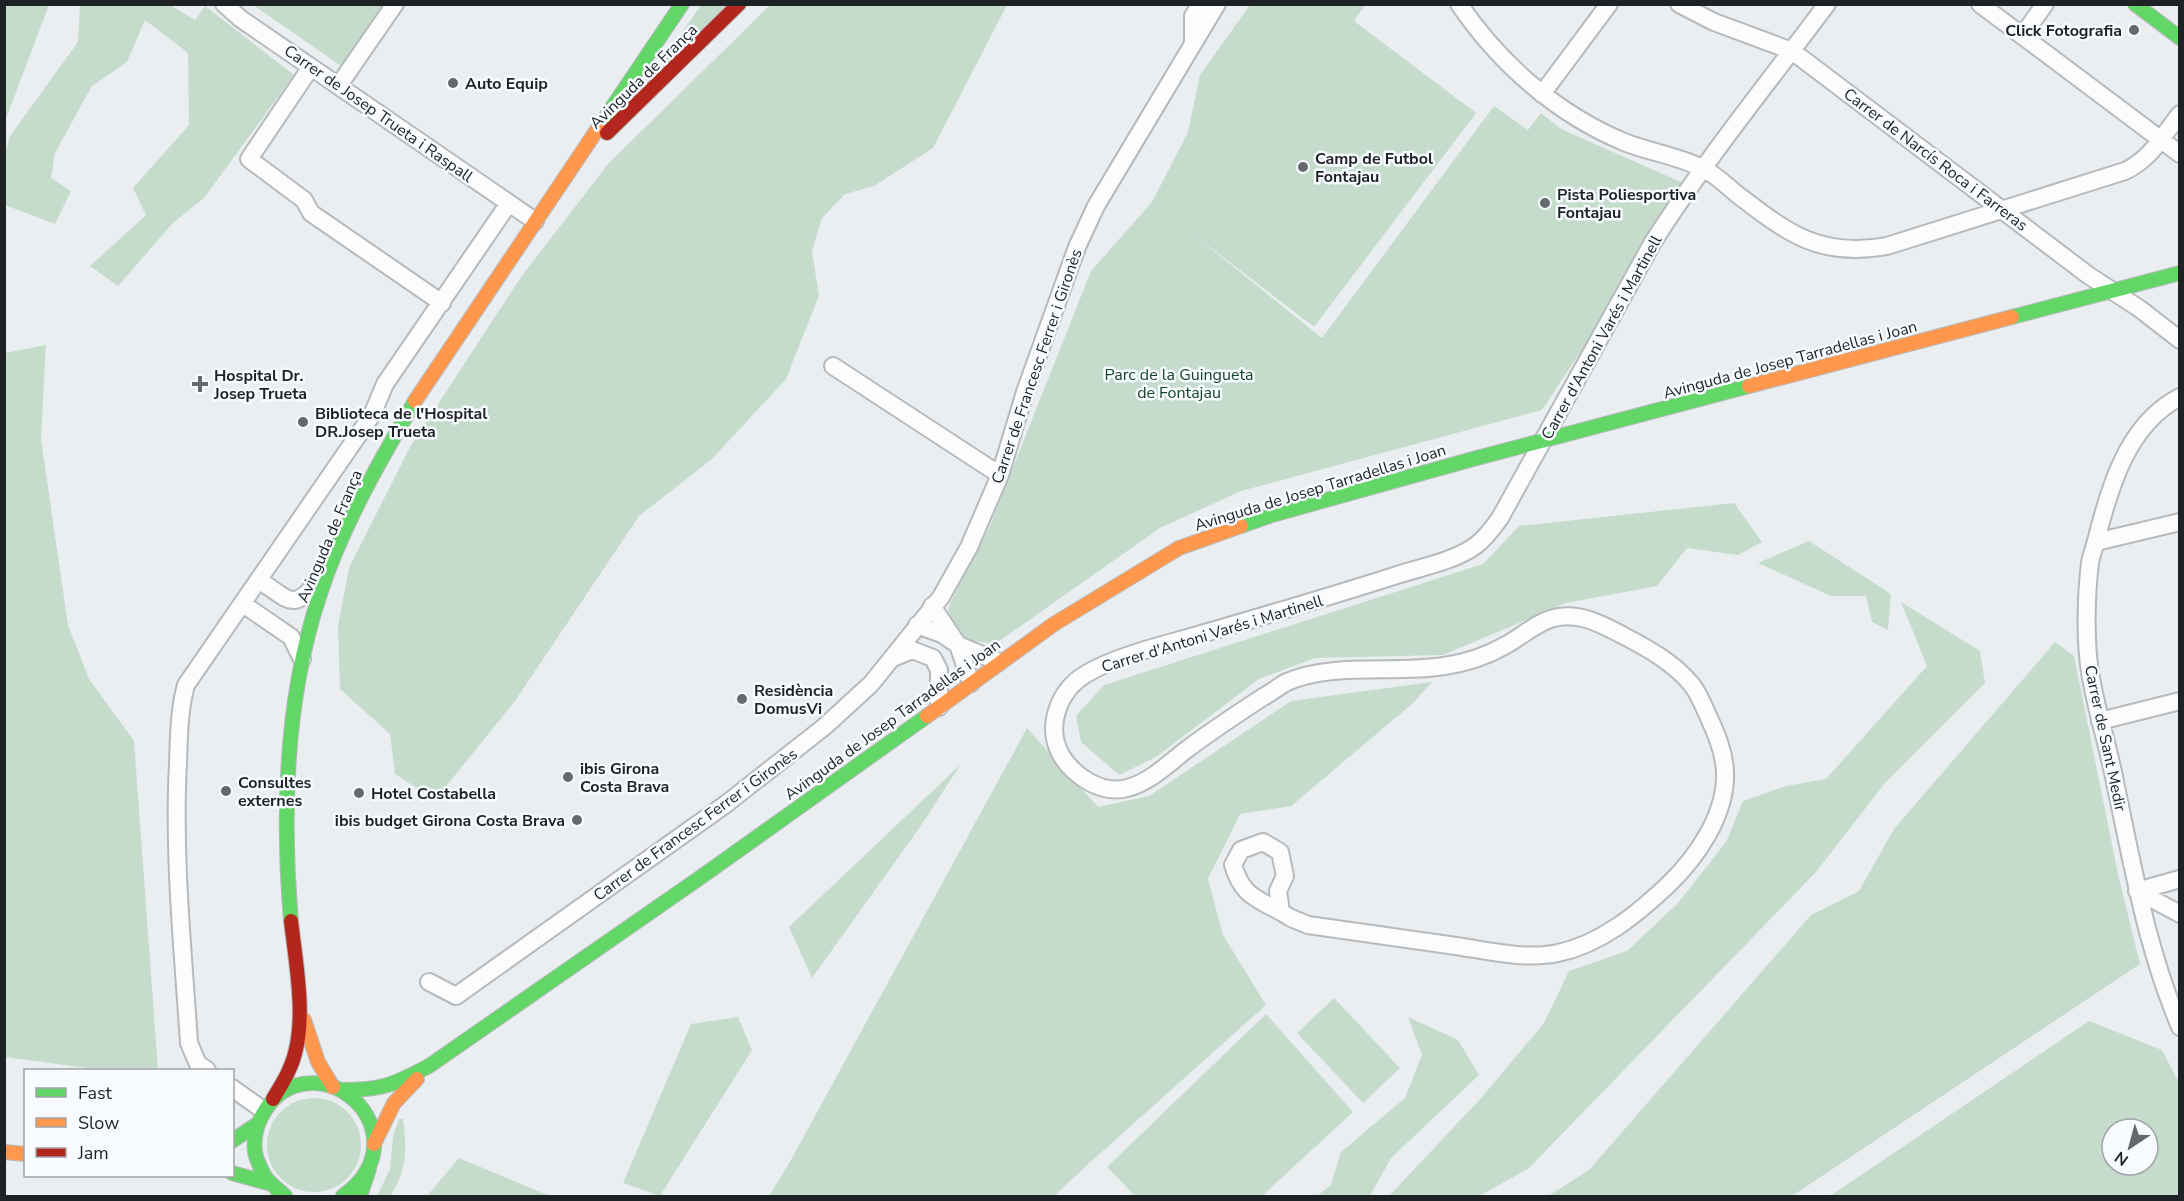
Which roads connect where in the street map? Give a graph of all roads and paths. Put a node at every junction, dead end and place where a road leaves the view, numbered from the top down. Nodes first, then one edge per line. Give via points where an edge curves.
1 (395, 4) edge
2 (682, 4) edge
3 (739, 4) edge
4 (1201, 4) edge
5 (1217, 4) edge
6 (1459, 4) edge
7 (1609, 4) edge
8 (1679, 4) edge
9 (1827, 4) edge
10 (1980, 4) edge
11 (2045, 4) edge
12 (2135, 4) edge
13 (223, 5) edge
14 (2022, 36) junction
15 (2180, 38) edge
16 (1193, 45) junction
17 (1792, 51) junction
18 (311, 67) junction
19 (339, 85) junction
20 (1542, 94) junction
21 (2180, 114) edge
22 (2160, 139) junction
23 (2180, 154) edge
24 (1703, 168) junction
25 (569, 171) junction
26 (1718, 179) junction
27 (1690, 186) junction
28 (509, 203) junction
29 (2002, 209) junction
30 (535, 222) junction
31 (2180, 273) edge
32 (2113, 291) junction
33 (442, 303) junction
34 (2180, 340) edge
35 (833, 366) dead end
36 (2180, 397) edge
37 (1543, 440) junction
38 (1000, 475) junction
39 (2180, 522) edge
40 (2096, 542) junction
41 (329, 570) junction
42 (259, 580) junction
43 (243, 604) junction
44 (932, 606) junction
45 (917, 625) junction
46 (958, 645) junction
47 (933, 658) junction
48 (302, 659) junction
49 (890, 660) junction
50 (999, 662) junction
51 (971, 683) junction
52 (2180, 701) edge
53 (939, 707) junction
54 (2100, 720) junction
55 (2180, 879) edge
56 (2137, 891) junction
57 (1281, 912) dead end
58 (2180, 914) edge
59 (429, 982) dead end
60 (299, 1004) junction
61 (2180, 1027) edge
62 (429, 1066) junction
63 (204, 1069) edge
64 (337, 1088) junction
65 (234, 1089) edge
66 (264, 1111) junction
67 (4, 1139) edge
68 (234, 1139) edge
69 (24, 1141) edge
70 (374, 1144) junction
71 (4, 1152) edge
72 (24, 1154) edge
73 (369, 1169) junction
74 (234, 1174) edge
75 (278, 1192) edge
76 (343, 1197) edge
77 (360, 1197) edge

1 - 19 street
2 - 25 main road, Avinguda de França
3 - 25 main road, Avinguda de França
4 - 16 street via 1193,16
5 - 16 street, Carrer de Francesc Ferrer i Gironès
6 - 20 street via 1508,64
7 - 20 street
8 - 17 street, Carrer de Narcís Roca i Farreras via 1714,22
9 - 17 street, Carrer d'Antoni Varés i Martinell
10 - 14 street
11 - 14 street
12 - 15 main road
13 - 18 street, Carrer de Josep Trueta i Raspall
14 - 22 street
16 - 38 street, Carrer de Francesc Ferrer i Gironès via 1096,206 1077,247
17 - 24 street, Carrer d'Antoni Varés i Martinell
17 - 29 street, Carrer de Narcís Roca i Farreras
18 - 19 street, Carrer de Josep Trueta i Raspall
18 - 33 street via 249,159 304,200 311,213
19 - 28 street, Carrer de Josep Trueta i Raspall
20 - 24 street via 1625,142
21 - 22 street
22 - 23 street
22 - 29 street via 2143,161 2126,171
24 - 26 street
24 - 27 street, Carrer d'Antoni Varés i Martinell
25 - 30 main road, Avinguda de França
26 - 27 street via 1705,179
26 - 29 street via 1787,231 1841,249 1887,246
27 - 37 street, Carrer d'Antoni Varés i Martinell via 1653,242
28 - 30 street, Carrer de Josep Trueta i Raspall
28 - 33 street
29 - 32 street, Carrer de Narcís Roca i Farreras
30 - 41 main road, Avinguda de França via 394,435 354,510
31 - 32 main road, Avinguda de Josep Tarradellas i Joan
32 - 34 street, Carrer de Narcís Roca i Farreras
32 - 37 main road, Avinguda de Josep Tarradellas i Joan
33 - 42 street via 386,384 372,415
35 - 38 street
36 - 40 street, Carrer de Sant Medir via 2152,417 2135,438 2115,478
37 - 50 main road, Avinguda de Josep Tarradellas i Joan via 1335,496 1203,538 1140,570
37 - 57 street, Carrer d'Antoni Varés i Martinell via 1500,518 1473,548 1340,594 1097,668 1075,682 1060,701 1054,735 1058,750 1072,769 1091,782 1112,789 1130,787 1287,682 1369,668 1443,666 1503,647 1551,618 1576,616 1605,626 1671,664 1694,688 1705,708 1722,751 1725,776 1719,808 1696,854 1622,925 1556,954 1515,954 1308,925
38 - 44 street, Carrer de Francesc Ferrer i Gironès via 969,547
39 - 40 street
40 - 54 street, Carrer de Sant Medir via 2090,562 2088,643
41 - 42 street via 304,598 296,600
41 - 48 main road, Avinguda de França
42 - 43 street
43 - 48 street via 291,637
43 - 63 street via 186,685 180,718 177,857 189,1043
44 - 45 street, Carrer de Francesc Ferrer i Gironès
44 - 46 street
45 - 46 street
45 - 47 street
45 - 49 street, Carrer de Francesc Ferrer i Gironès
46 - 50 street
46 - 51 street
47 - 49 street via 912,650
47 - 51 street
47 - 53 street via 939,670
48 - 60 main road, Avinguda de França via 289,752 287,805 290,906
49 - 59 street, Carrer de Francesc Ferrer i Gironès via 871,684 824,727 726,804 456,996
50 - 51 main road, Avinguda de Josep Tarradellas i Joan
51 - 53 main road, Avinguda de Josep Tarradellas i Joan
52 - 54 street
53 - 62 main road, Avinguda de Josep Tarradellas i Joan
54 - 56 street, Carrer de Sant Medir
55 - 56 street
56 - 58 street
56 - 61 street, Carrer de Sant Medir via 2162,983
60 - 64 main road, Avinguda de França via 318,1062
60 - 66 main road, Avinguda de França via 295,1055
62 - 64 main road, Avinguda de Josep Tarradellas i Joan via 393,1084 370,1089
62 - 70 main road, Avinguda de Josep Tarradellas i Joan via 394,1102
64 - 66 main road, Avinguda de Josep Tarradellas i Joan via 317,1083 301,1085 286,1090
64 - 70 main road, Avinguda de França via 363,1109
65 - 66 street
66 - 68 main road, Avinguda de Josep Tarradellas i Joan
66 - 75 main road via 254,1140 255,1156 260,1171
67 - 69 main road
70 - 73 main road
71 - 72 main road
73 - 76 main road
73 - 77 main road
74 - 75 main road

